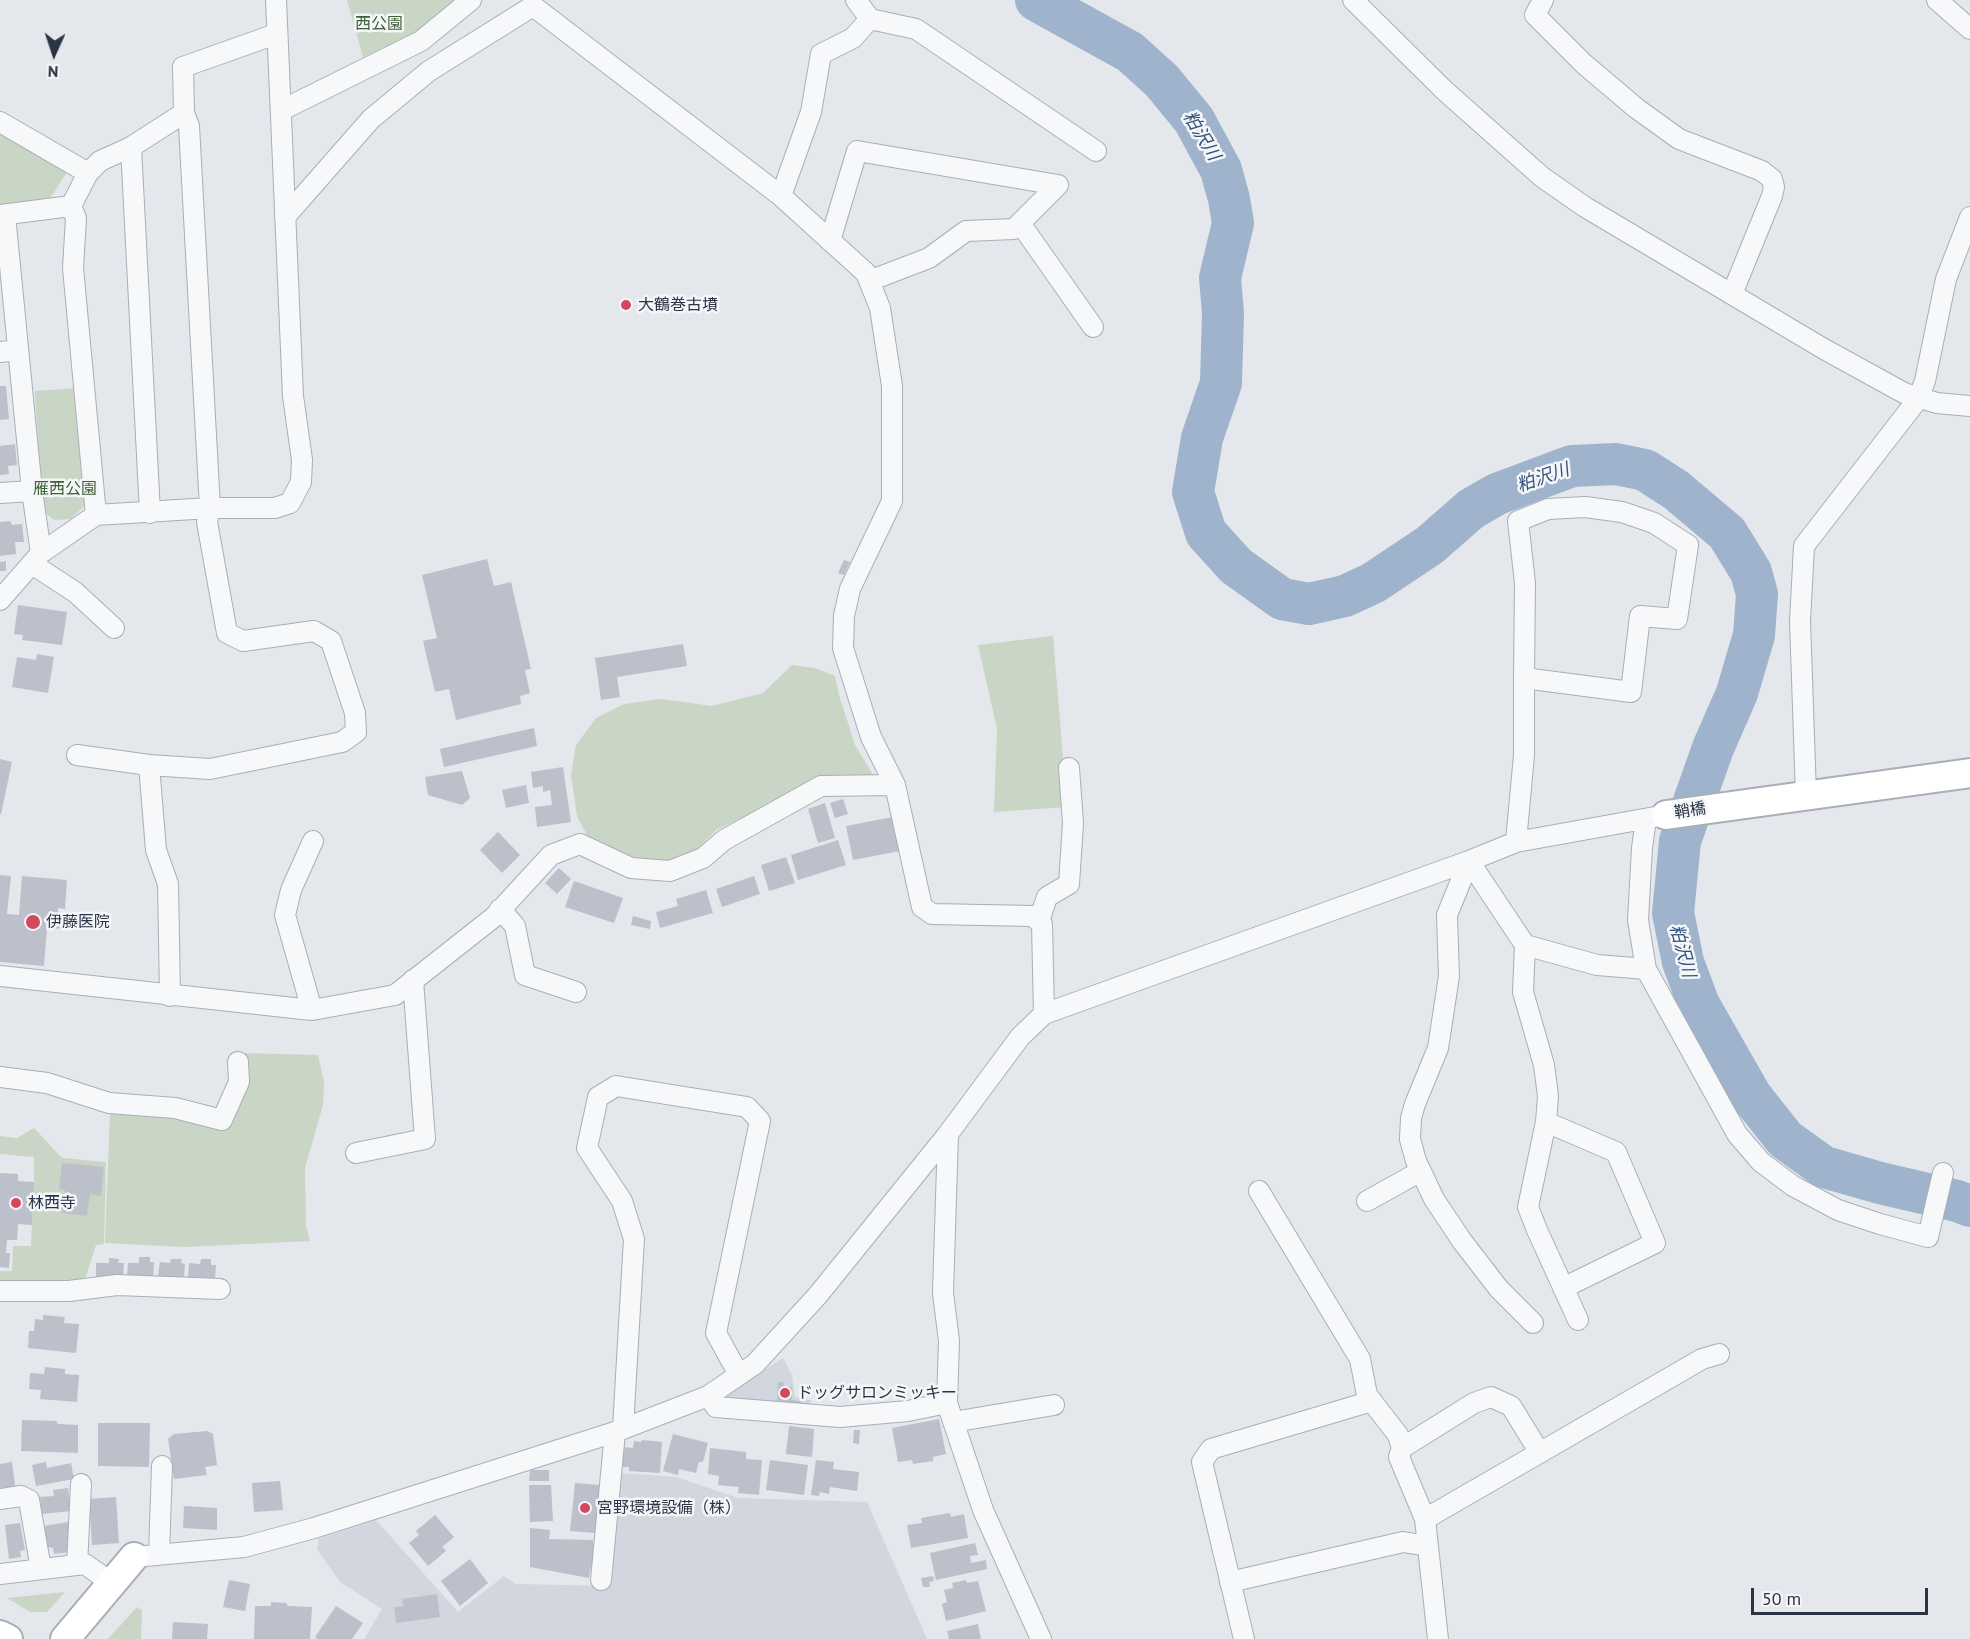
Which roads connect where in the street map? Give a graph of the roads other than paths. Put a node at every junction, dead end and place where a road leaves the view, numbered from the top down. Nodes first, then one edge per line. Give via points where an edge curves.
1 (276, 0) edge
2 (471, 0) edge
3 (856, 0) edge
4 (1353, 0) edge
5 (1543, 0) edge
6 (1936, 0) edge
7 (536, 3) edge
8 (870, 19) junction
9 (1970, 28) edge
10 (276, 34) junction
11 (282, 110) junction
12 (183, 113) junction
13 (0, 122) edge
14 (131, 147) junction
15 (1096, 151) dead end
16 (88, 174) junction
17 (781, 196) junction
18 (71, 206) junction
19 (2, 215) edge
20 (285, 217) junction
21 (1970, 217) edge
22 (1020, 223) junction
23 (830, 241) junction
24 (869, 281) junction
25 (1732, 294) junction
26 (1093, 327) dead end
27 (9, 351) edge
28 (1918, 399) junction
29 (1970, 406) edge
30 (32, 491) junction
31 (0, 494) edge
32 (210, 508) junction
33 (150, 513) junction
34 (96, 515) junction
35 (37, 559) junction
36 (0, 600) edge
37 (114, 628) dead end
38 (1524, 678) junction
39 (77, 755) dead end
40 (149, 765) junction
41 (1069, 768) dead end
42 (1970, 773) edge
43 (895, 785) junction
44 (1806, 795) junction
45 (1656, 817) junction
46 (313, 841) dead end
47 (1516, 842) junction
48 (1469, 861) junction
49 (500, 909) junction
50 (1039, 921) junction
51 (1525, 945) junction
52 (1646, 969) junction
53 (0, 976) edge
54 (413, 980) junction
55 (576, 992) dead end
56 (170, 996) junction
57 (312, 1010) junction
58 (1044, 1014) junction
59 (237, 1062) dead end
60 (0, 1077) edge
61 (1546, 1122) junction
62 (948, 1134) junction
63 (356, 1153) dead end
64 (1421, 1172) junction
65 (1943, 1173) dead end
66 (1259, 1191) dead end
67 (1367, 1201) dead end
68 (1563, 1288) junction
69 (220, 1289) dead end
70 (0, 1291) edge
71 (1578, 1320) dead end
72 (1533, 1323) dead end
73 (1719, 1354) dead end
74 (739, 1375) junction
75 (708, 1396) junction
76 (1372, 1401) junction
77 (947, 1403) junction
78 (1054, 1405) dead end
79 (953, 1422) junction
80 (619, 1430) junction
81 (1402, 1448) junction
82 (1540, 1453) junction
83 (162, 1466) dead end
84 (81, 1484) dead end
85 (0, 1499) edge
86 (1425, 1519) junction
87 (1428, 1546) junction
88 (146, 1556) junction
89 (77, 1565) junction
90 (41, 1569) junction
91 (0, 1574) edge
92 (601, 1580) dead end
93 (1230, 1582) junction
94 (113, 1584) junction
95 (0, 1635) edge
96 (8, 1639) edge
97 (65, 1639) edge
98 (1041, 1639) edge
99 (1244, 1639) edge
100 (1438, 1639) edge

1 - 10 street
2 - 11 street via 421,41
3 - 8 street
4 - 25 street via 1444,90 1542,177
5 - 25 street via 1535,15 1636,108 1679,139 1762,171 1772,179 1772,195
6 - 9 street
7 - 17 street
7 - 20 street via 429,71 371,119
8 - 15 street via 916,29
8 - 17 street via 853,38 821,54 811,112
10 - 11 street
10 - 12 street via 183,66
11 - 20 street
12 - 14 street
12 - 32 street via 189,126
13 - 16 street
14 - 16 street via 100,161
14 - 33 street
16 - 18 street
17 - 23 street
18 - 19 street
18 - 34 street via 76,218 73,268
19 - 27 street
20 - 32 street via 301,482 290,503 275,508
21 - 28 street via 1946,279 1926,381
22 - 23 street via 1058,185 857,151
22 - 24 street via 1014,229 966,231 929,258
22 - 26 street
23 - 24 street via 866,273
24 - 43 street via 880,308 892,386 892,501 850,589 843,648 871,737
25 - 28 street
27 - 30 street
28 - 29 street
28 - 44 street via 1804,546 1800,621
30 - 31 street
30 - 35 street
32 - 33 street
32 - 40 street via 207,522 227,633 243,641 314,631 331,641 355,713 356,732 342,742 210,769
33 - 34 street
34 - 35 street
35 - 36 street
35 - 37 street
38 - 38 street via 1631,692 1640,616 1677,620 1688,545 1654,523 1622,512 1585,507 1548,509 1518,521 1525,583
38 - 47 street via 1524,755
39 - 40 street
40 - 56 street via 156,850 168,884
41 - 50 street via 1074,823 1069,884 1047,897
42 - 44 street, 鞘橋
43 - 49 street via 821,786 724,840 703,858 670,872 631,868 580,844 551,855
43 - 50 street via 922,907 932,914 1032,916
44 - 45 street, 鞘橋
45 - 47 street
45 - 52 street via 1642,848 1638,920
46 - 57 street via 291,890 285,915
47 - 48 street
48 - 51 street
48 - 58 street
48 - 64 street via 1448,915 1449,976 1438,1048 1411,1119 1410,1138
49 - 54 street
49 - 55 street via 515,926 525,975
50 - 58 street
51 - 52 street via 1597,965
51 - 61 street via 1523,992 1544,1065
52 - 65 street via 1737,1134 1761,1162 1793,1186 1838,1210 1928,1237
53 - 56 street
54 - 57 street via 394,995
54 - 63 street via 425,1139
56 - 57 street
58 - 62 street via 1020,1037
59 - 60 street via 239,1082 222,1120 175,1108 109,1103 47,1083
61 - 68 street via 1528,1207
61 - 68 street via 1616,1152 1655,1243
62 - 74 street via 818,1295 755,1364
62 - 77 street via 943,1293 949,1341
64 - 67 street
64 - 72 street via 1462,1241 1499,1289
66 - 76 street via 1360,1359 1367,1395
68 - 71 street
69 - 70 street via 117,1285 69,1291
73 - 82 street via 1702,1359
74 - 75 street
74 - 80 street via 716,1333 760,1121 747,1107 616,1086 598,1097 587,1148 622,1201 634,1239
75 - 77 street via 716,1407 840,1417
75 - 80 street
76 - 81 street via 1398,1435
76 - 93 street via 1211,1449 1202,1462
77 - 79 street
78 - 79 street
79 - 98 street via 983,1510
80 - 88 street via 384,1507 244,1547
80 - 92 street
81 - 82 street via 1474,1403 1491,1397 1511,1406
81 - 86 street via 1399,1457
82 - 86 street
83 - 88 street
84 - 89 street
85 - 90 street via 21,1496 29,1500
86 - 87 street
87 - 93 street via 1403,1542
87 - 100 street
88 - 94 street
89 - 90 street
89 - 94 street via 85,1564
90 - 91 street
93 - 99 street
94 - 97 street
95 - 96 street

